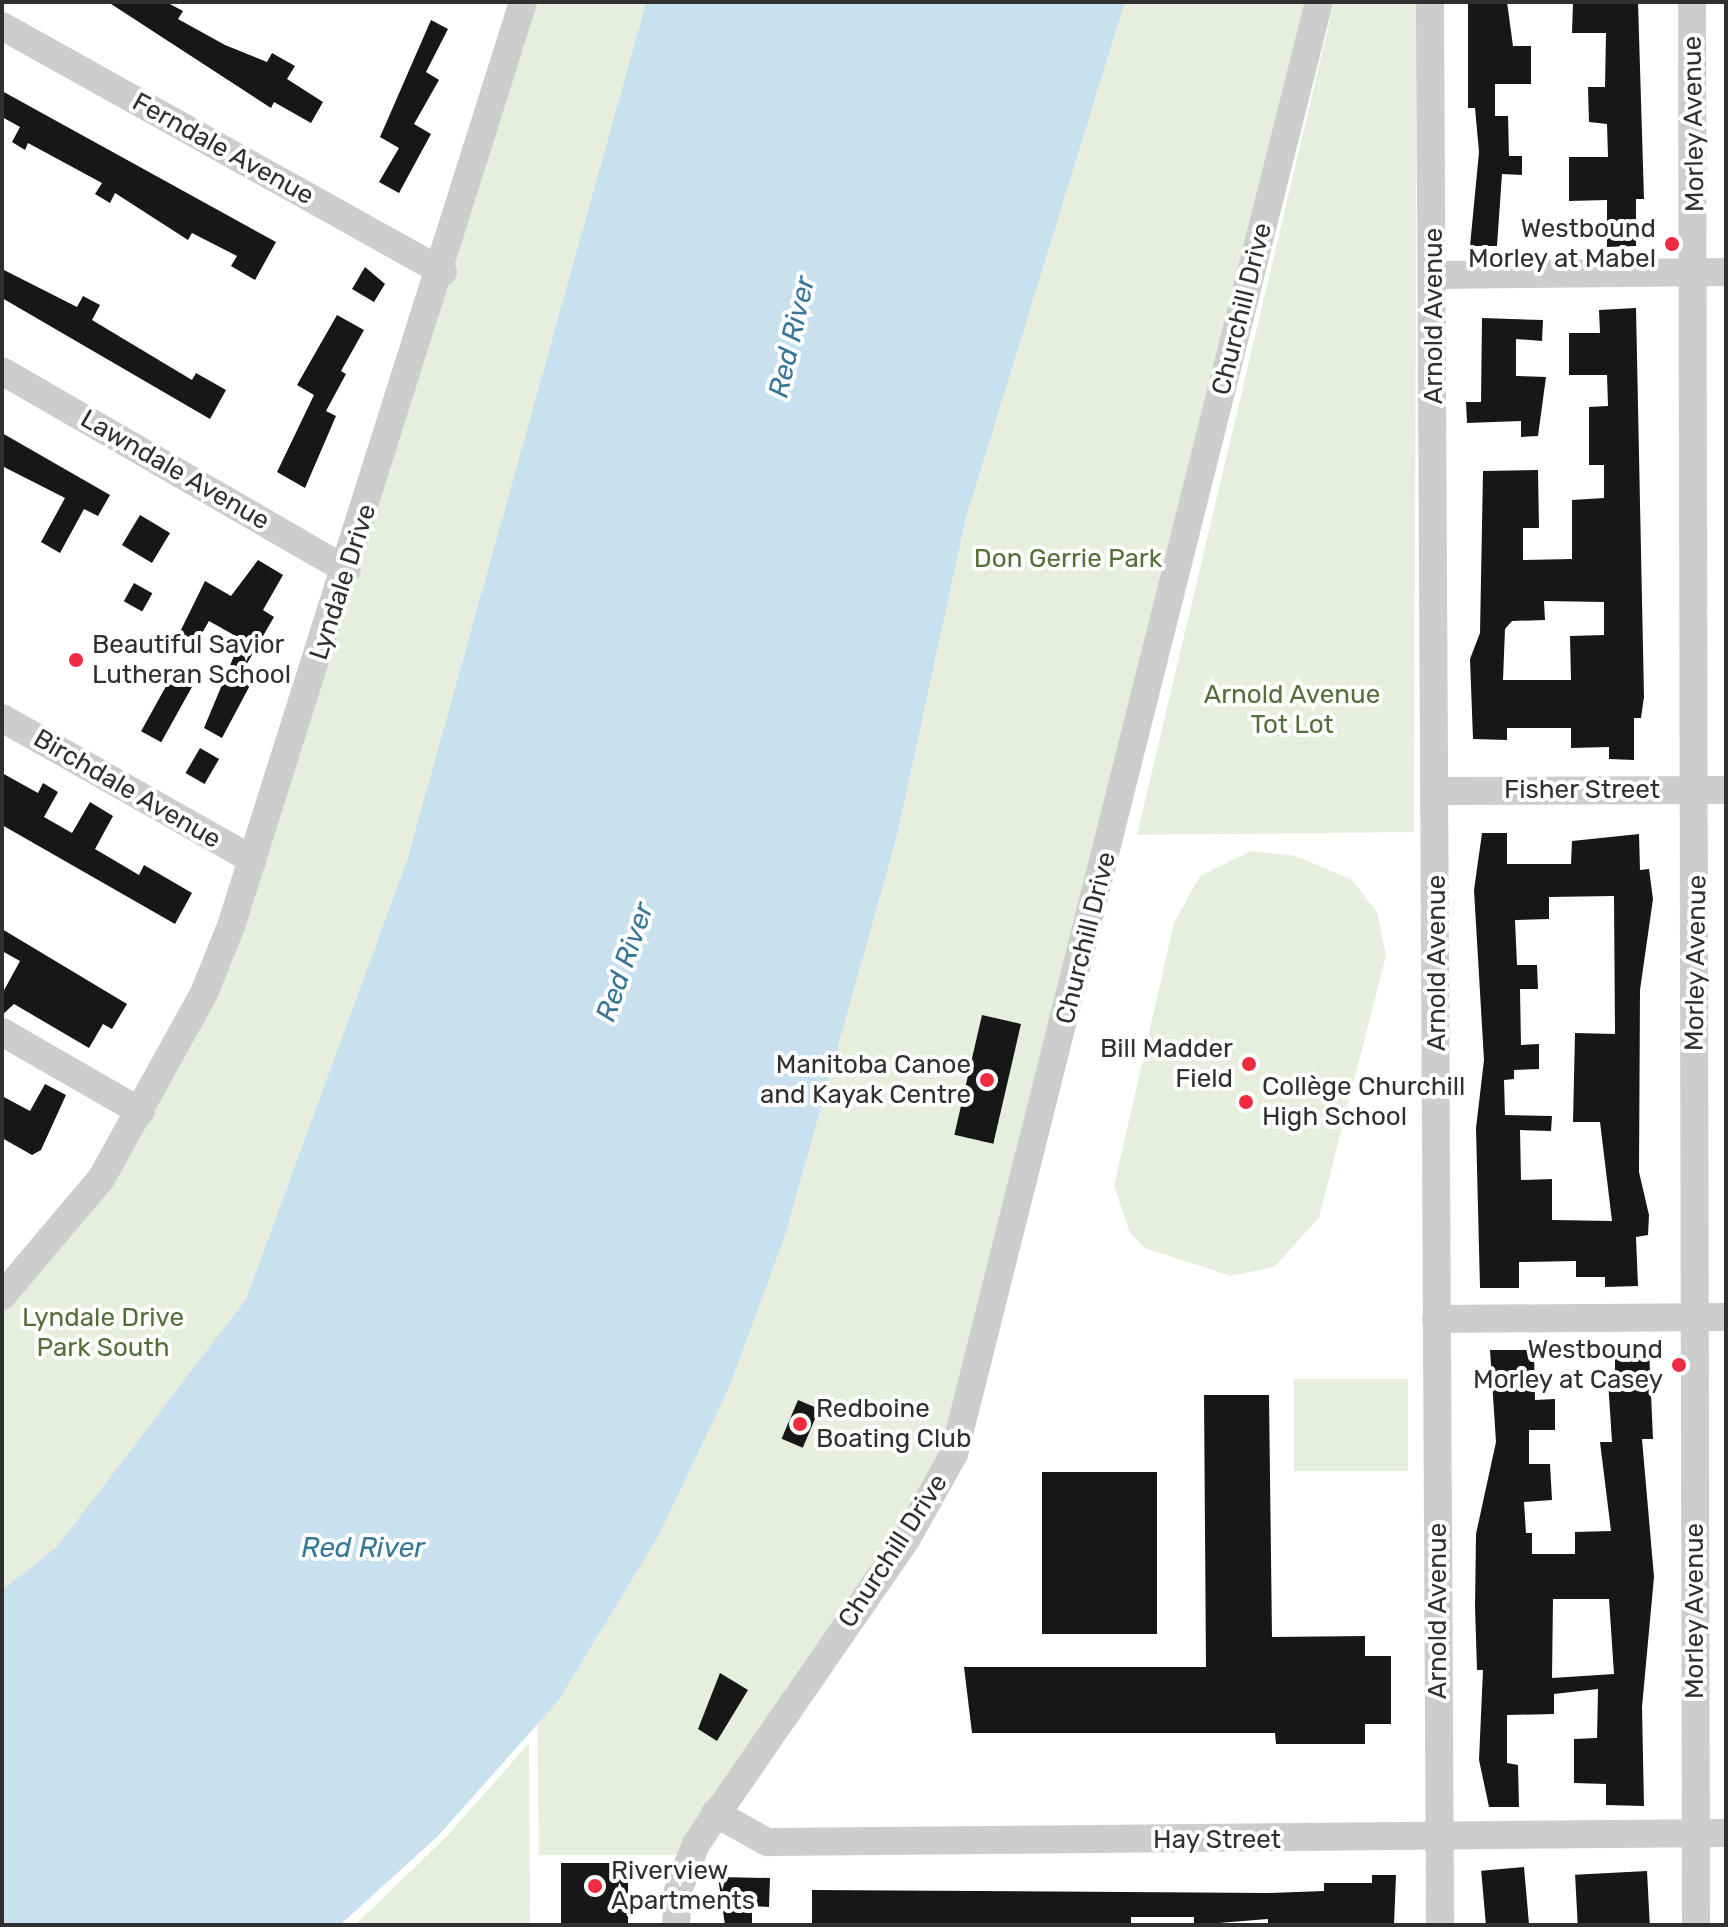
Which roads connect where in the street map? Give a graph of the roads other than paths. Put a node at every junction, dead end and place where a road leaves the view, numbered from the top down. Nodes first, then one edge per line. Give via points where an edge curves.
1 (523, 2) edge
2 (1319, 2) edge
3 (1430, 2) edge
4 (1692, 2) edge
5 (2, 26) edge
6 (443, 272) junction
7 (1726, 272) edge
8 (1695, 273) junction
9 (1434, 275) junction
10 (2, 371) edge
11 (347, 570) junction
12 (2, 718) edge
13 (1698, 790) junction
14 (1726, 790) edge
15 (1438, 791) junction
16 (253, 860) junction
17 (2, 1032) edge
18 (141, 1112) junction
19 (2, 1296) edge
20 (1693, 1317) junction
21 (1726, 1317) edge
22 (1436, 1319) junction
23 (715, 1813) junction
24 (1726, 1833) edge
25 (1696, 1834) junction
26 (1440, 1839) junction
27 (676, 1925) edge
28 (1440, 1925) edge
29 (1696, 1925) edge

1 - 6 street, Lyndale Drive
2 - 23 street, Churchill Drive via 954,1454 907,1538
3 - 9 street, Arnold Avenue
4 - 8 street, Morley Avenue
5 - 6 street, Ferndale Avenue
6 - 11 street, Lyndale Drive
7 - 8 street
8 - 9 street
8 - 13 street, Morley Avenue
9 - 15 street, Arnold Avenue
10 - 11 street, Lawndale Avenue
11 - 16 street, Lyndale Drive
12 - 16 street, Birchdale Avenue
13 - 14 street, Fisher Street
13 - 15 street, Fisher Street
13 - 20 street, Morley Avenue
15 - 22 street, Arnold Avenue
16 - 18 street, Lyndale Drive via 204,993
17 - 18 street
18 - 19 street, Lyndale Drive via 101,1179
20 - 21 street
20 - 22 street
20 - 25 street, Morley Avenue
22 - 26 street, Arnold Avenue
23 - 26 street, Hay Street via 767,1842
23 - 27 street, Churchill Drive via 685,1864
24 - 25 street, Hay Street
25 - 26 street, Hay Street
25 - 29 street, Morley Avenue
26 - 28 street, Arnold Avenue

